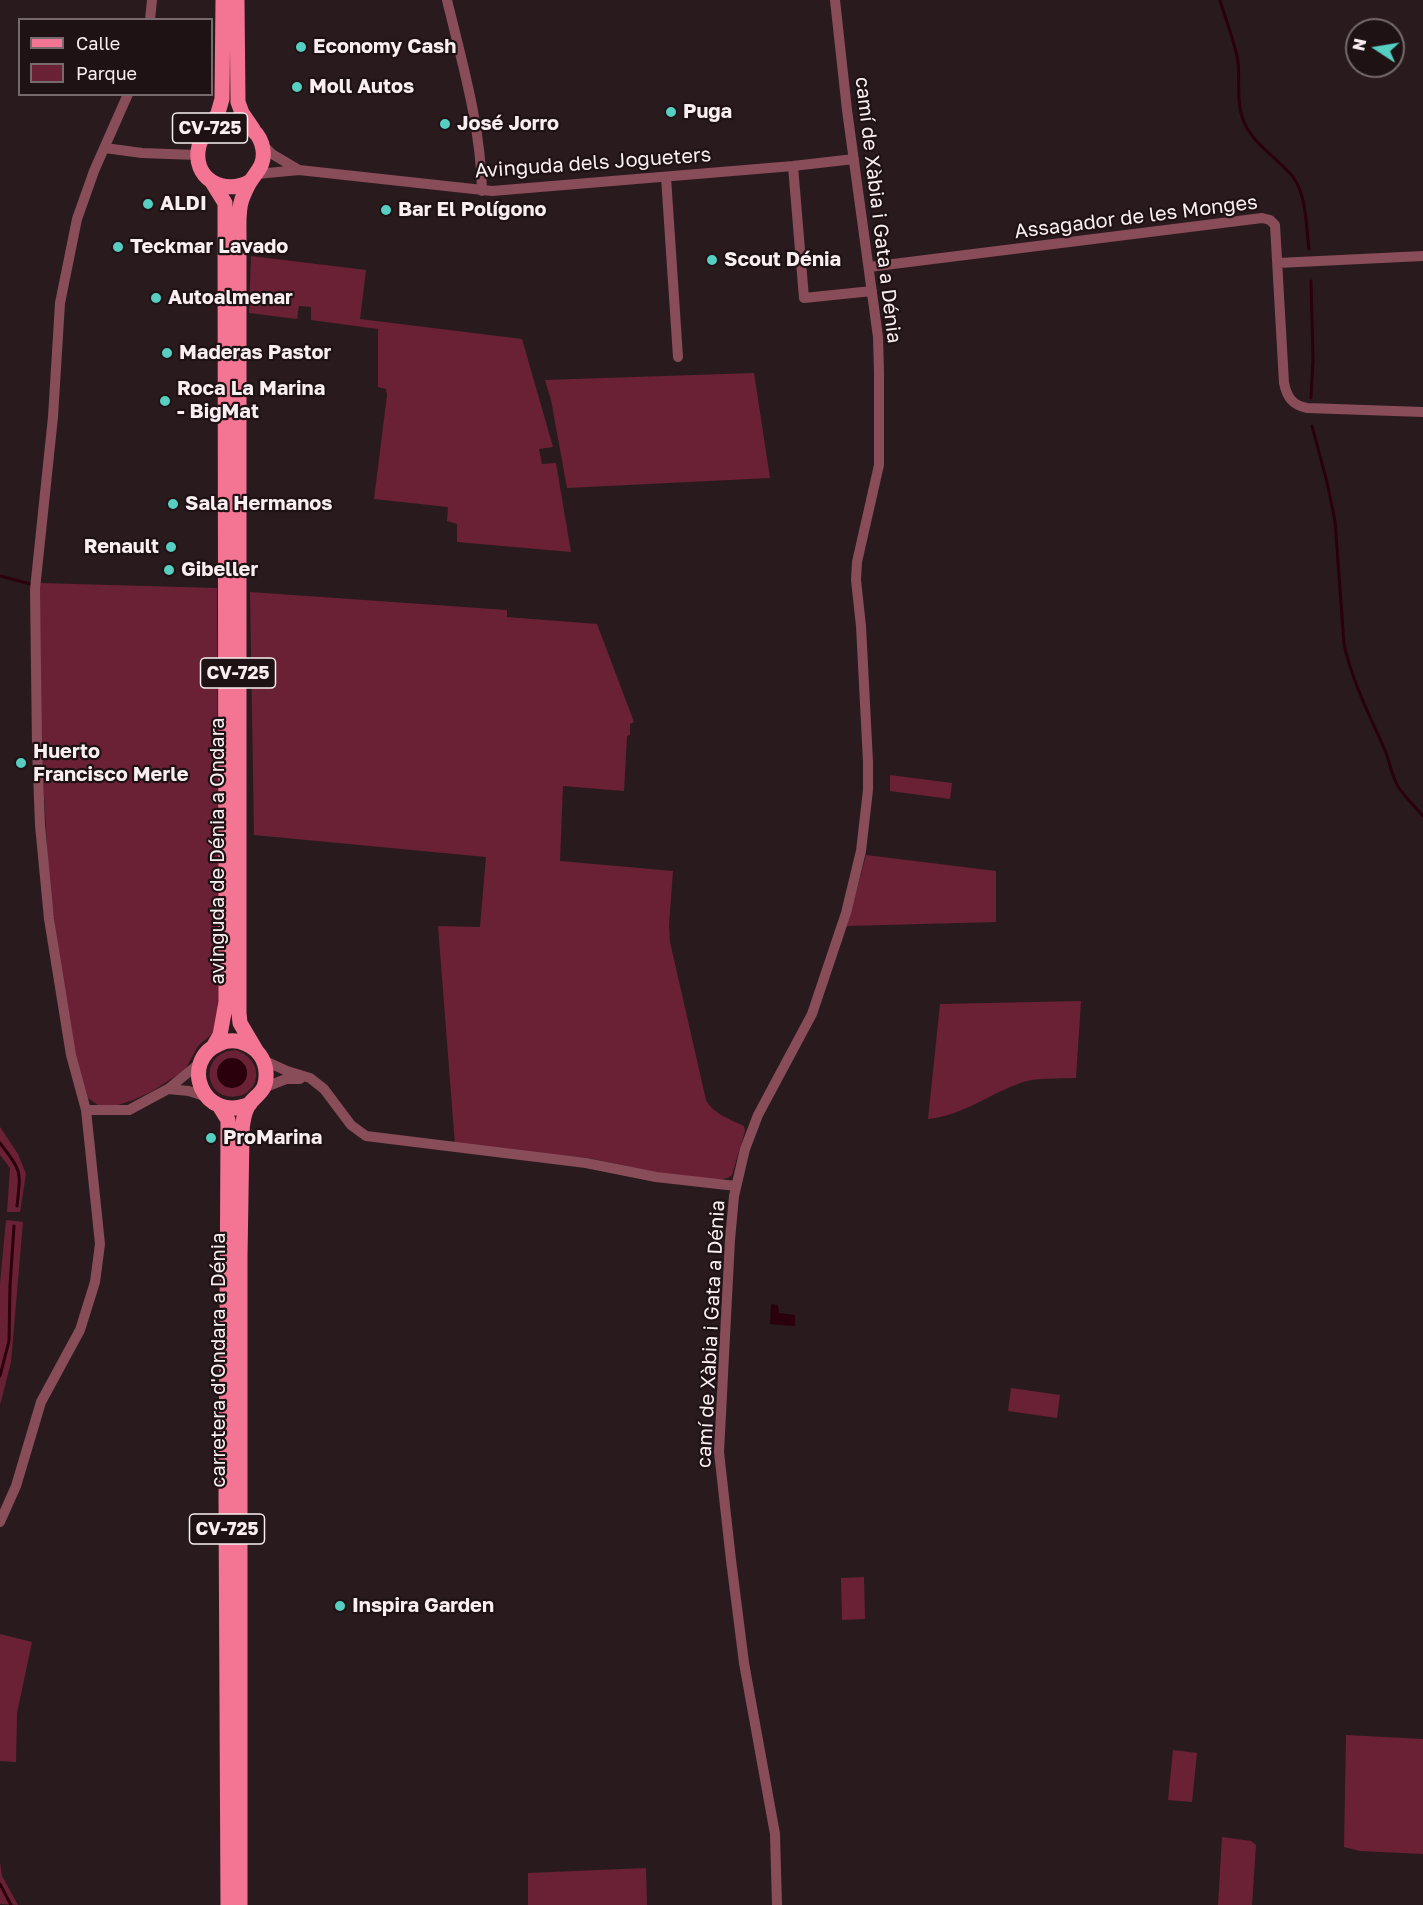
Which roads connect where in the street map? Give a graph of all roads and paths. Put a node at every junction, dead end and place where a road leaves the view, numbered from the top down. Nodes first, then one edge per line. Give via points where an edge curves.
1 (152, 0) edge
2 (223, 0) edge
3 (237, 0) edge
4 (447, 0) edge
5 (835, 0) edge
6 (150, 18) edge
7 (127, 96) edge
8 (211, 127) junction
9 (253, 129) junction
10 (262, 144) junction
11 (105, 148) junction
12 (197, 155) junction
13 (854, 159) junction
14 (793, 166) junction
15 (299, 170) junction
16 (254, 177) junction
17 (666, 177) junction
18 (212, 182) junction
19 (482, 191) junction
20 (1423, 256) edge
21 (1278, 263) junction
22 (869, 267) junction
23 (872, 291) junction
24 (678, 357) dead end
25 (1423, 412) edge
26 (213, 1047) junction
27 (259, 1055) junction
28 (201, 1062) junction
29 (309, 1078) junction
30 (264, 1088) junction
31 (168, 1089) junction
32 (207, 1097) junction
33 (250, 1104) junction
34 (220, 1107) junction
35 (86, 1110) junction
36 (736, 1186) junction
37 (0, 1522) edge
38 (228, 1905) edge
39 (240, 1905) edge
40 (777, 1905) edge

1 - 6 street
2 - 8 main road, CV-725 via 222,99
3 - 9 main road, CV-725 via 238,102
4 - 19 street via 466,81
5 - 13 street, camí de Xàbia i Gata a Dénia
7 - 11 street
8 - 9 main road, CV-725 via 232,121
8 - 12 main road, CV-725 via 204,134
9 - 10 main road, CV-725
10 - 15 street, Avinguda dels Jogueters
10 - 16 main road, CV-725 via 263,159
11 - 12 street
11 - 35 street via 77,219 60,303 54,408 35,589 37,758 49,919 71,1055
12 - 18 main road, CV-725 via 202,172
13 - 14 street, Avinguda dels Jogueters
13 - 22 street, camí de Xàbia i Gata a Dénia
14 - 17 street, Avinguda dels Jogueters
14 - 23 street via 804,298
15 - 16 street, Avinguda dels Jogueters
15 - 19 street, Avinguda dels Jogueters
16 - 18 main road via 244,185 228,188
16 - 27 main road, avinguda de Dénia a Ondara / CV-725 via 240,207 239,231 239,1013 240,1023
17 - 19 street, Avinguda dels Jogueters
17 - 24 street
18 - 26 main road, avinguda de Dénia a Ondara / CV-725 via 225,203 226,1002 220,1035
20 - 21 street
21 - 22 street, Assagador de les Monges via 1275,225 1262,218
21 - 25 street, Assagador de les Monges via 1284,383 1289,399 1306,408
22 - 23 street, camí de Xàbia i Gata a Dénia
23 - 36 street, camí de Xàbia i Gata a Dénia via 878,337 879,465 857,562 868,771 861,851 846,913 812,1014 752,1129
26 - 27 main road via 239,1041
26 - 28 main road, CV-725
27 - 29 street
27 - 30 main road, CV-725 via 266,1069
28 - 31 street
28 - 32 main road via 199,1080
29 - 30 street via 286,1079
29 - 36 street via 366,1136
30 - 33 main road, CV-725
31 - 32 street
31 - 35 street via 129,1110
32 - 34 main road
33 - 34 main road
33 - 39 main road, carretera d'Ondara a Dénia / CV-725 via 242,1134 240,1257
34 - 38 main road, carretera d'Ondara a Dénia / CV-725 via 228,1120
35 - 37 street via 99,1244 95,1282 80,1330 41,1402 16,1486
36 - 40 street, camí de Xàbia i Gata a Dénia via 719,1452 744,1663 775,1834

